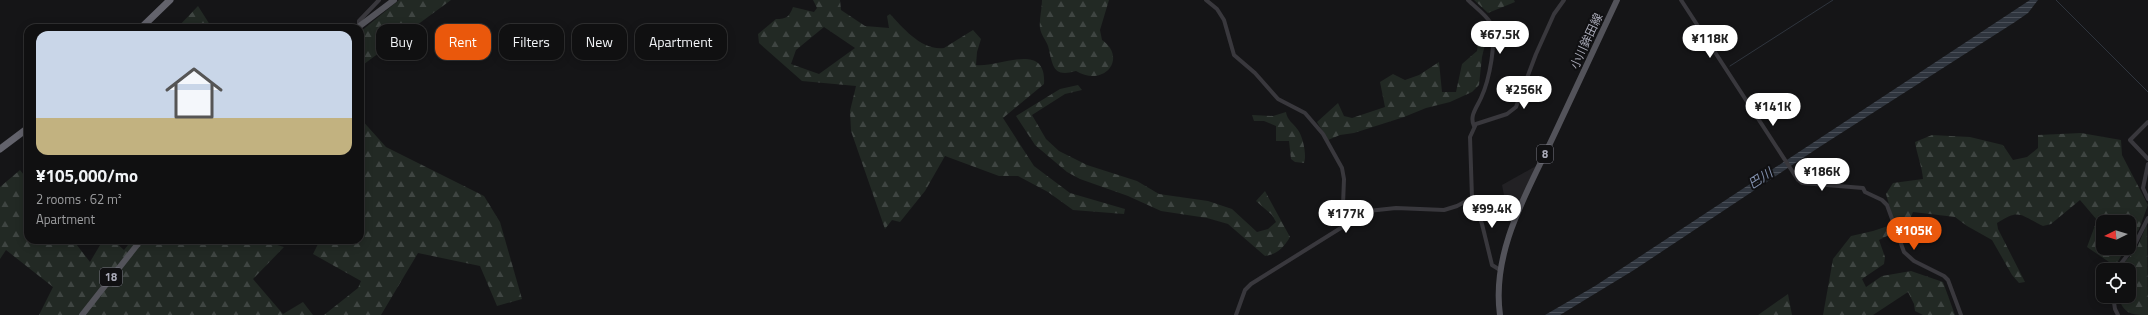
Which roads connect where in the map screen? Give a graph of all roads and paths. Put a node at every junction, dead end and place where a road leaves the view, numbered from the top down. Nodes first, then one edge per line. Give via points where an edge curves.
1 (170, 0) edge
2 (176, 0) edge
3 (379, 0) edge
4 (394, 0) edge
5 (1206, 0) edge
6 (1468, 0) edge
7 (1564, 0) edge
8 (1617, 0) edge
9 (1681, 0) edge
10 (145, 24) edge
11 (151, 24) edge
12 (358, 24) edge
13 (362, 24) edge
14 (2148, 122) edge
15 (1474, 126) junction
16 (24, 131) edge
17 (24, 135) edge
18 (0, 149) edge
19 (0, 154) edge
20 (2148, 159) edge
21 (2148, 164) edge
22 (1472, 198) junction
23 (2148, 199) edge
24 (2148, 218) edge
25 (1352, 221) junction
26 (138, 244) edge
27 (2121, 263) edge
28 (1500, 270) junction
29 (2114, 303) edge
30 (82, 315) edge
31 (1236, 315) edge
32 (1500, 315) edge
33 (1961, 315) edge
34 (2118, 315) edge

1 - 10 highway
2 - 11 highway
3 - 12 street
4 - 13 main road
5 - 25 street via 1217,9 1224,20 1234,55 1255,73 1278,100 1305,113 1323,134 1342,168 1343,204
6 - 15 street via 1489,21 1494,43 1484,91 1472,117
7 - 15 street via 1554,14 1536,54 1516,107 1507,114
8 - 28 main road, 小川鉾田線 / 8 via 1517,215
9 - 33 street via 1794,174 1802,183 1863,188 1865,192 1882,200 1892,218 1904,252 1914,261 1948,280
14 - 20 street via 2130,140
15 - 22 street via 1470,139
16 - 18 highway
17 - 19 highway
21 - 23 street via 2144,188
22 - 25 street via 1449,210 1384,209 1368,211
22 - 28 street via 1482,224 1492,265
24 - 27 street via 2133,248
25 - 31 street via 1251,284
26 - 30 main road, 18
28 - 32 main road, 小川鉾田線 / 8
29 - 34 street

